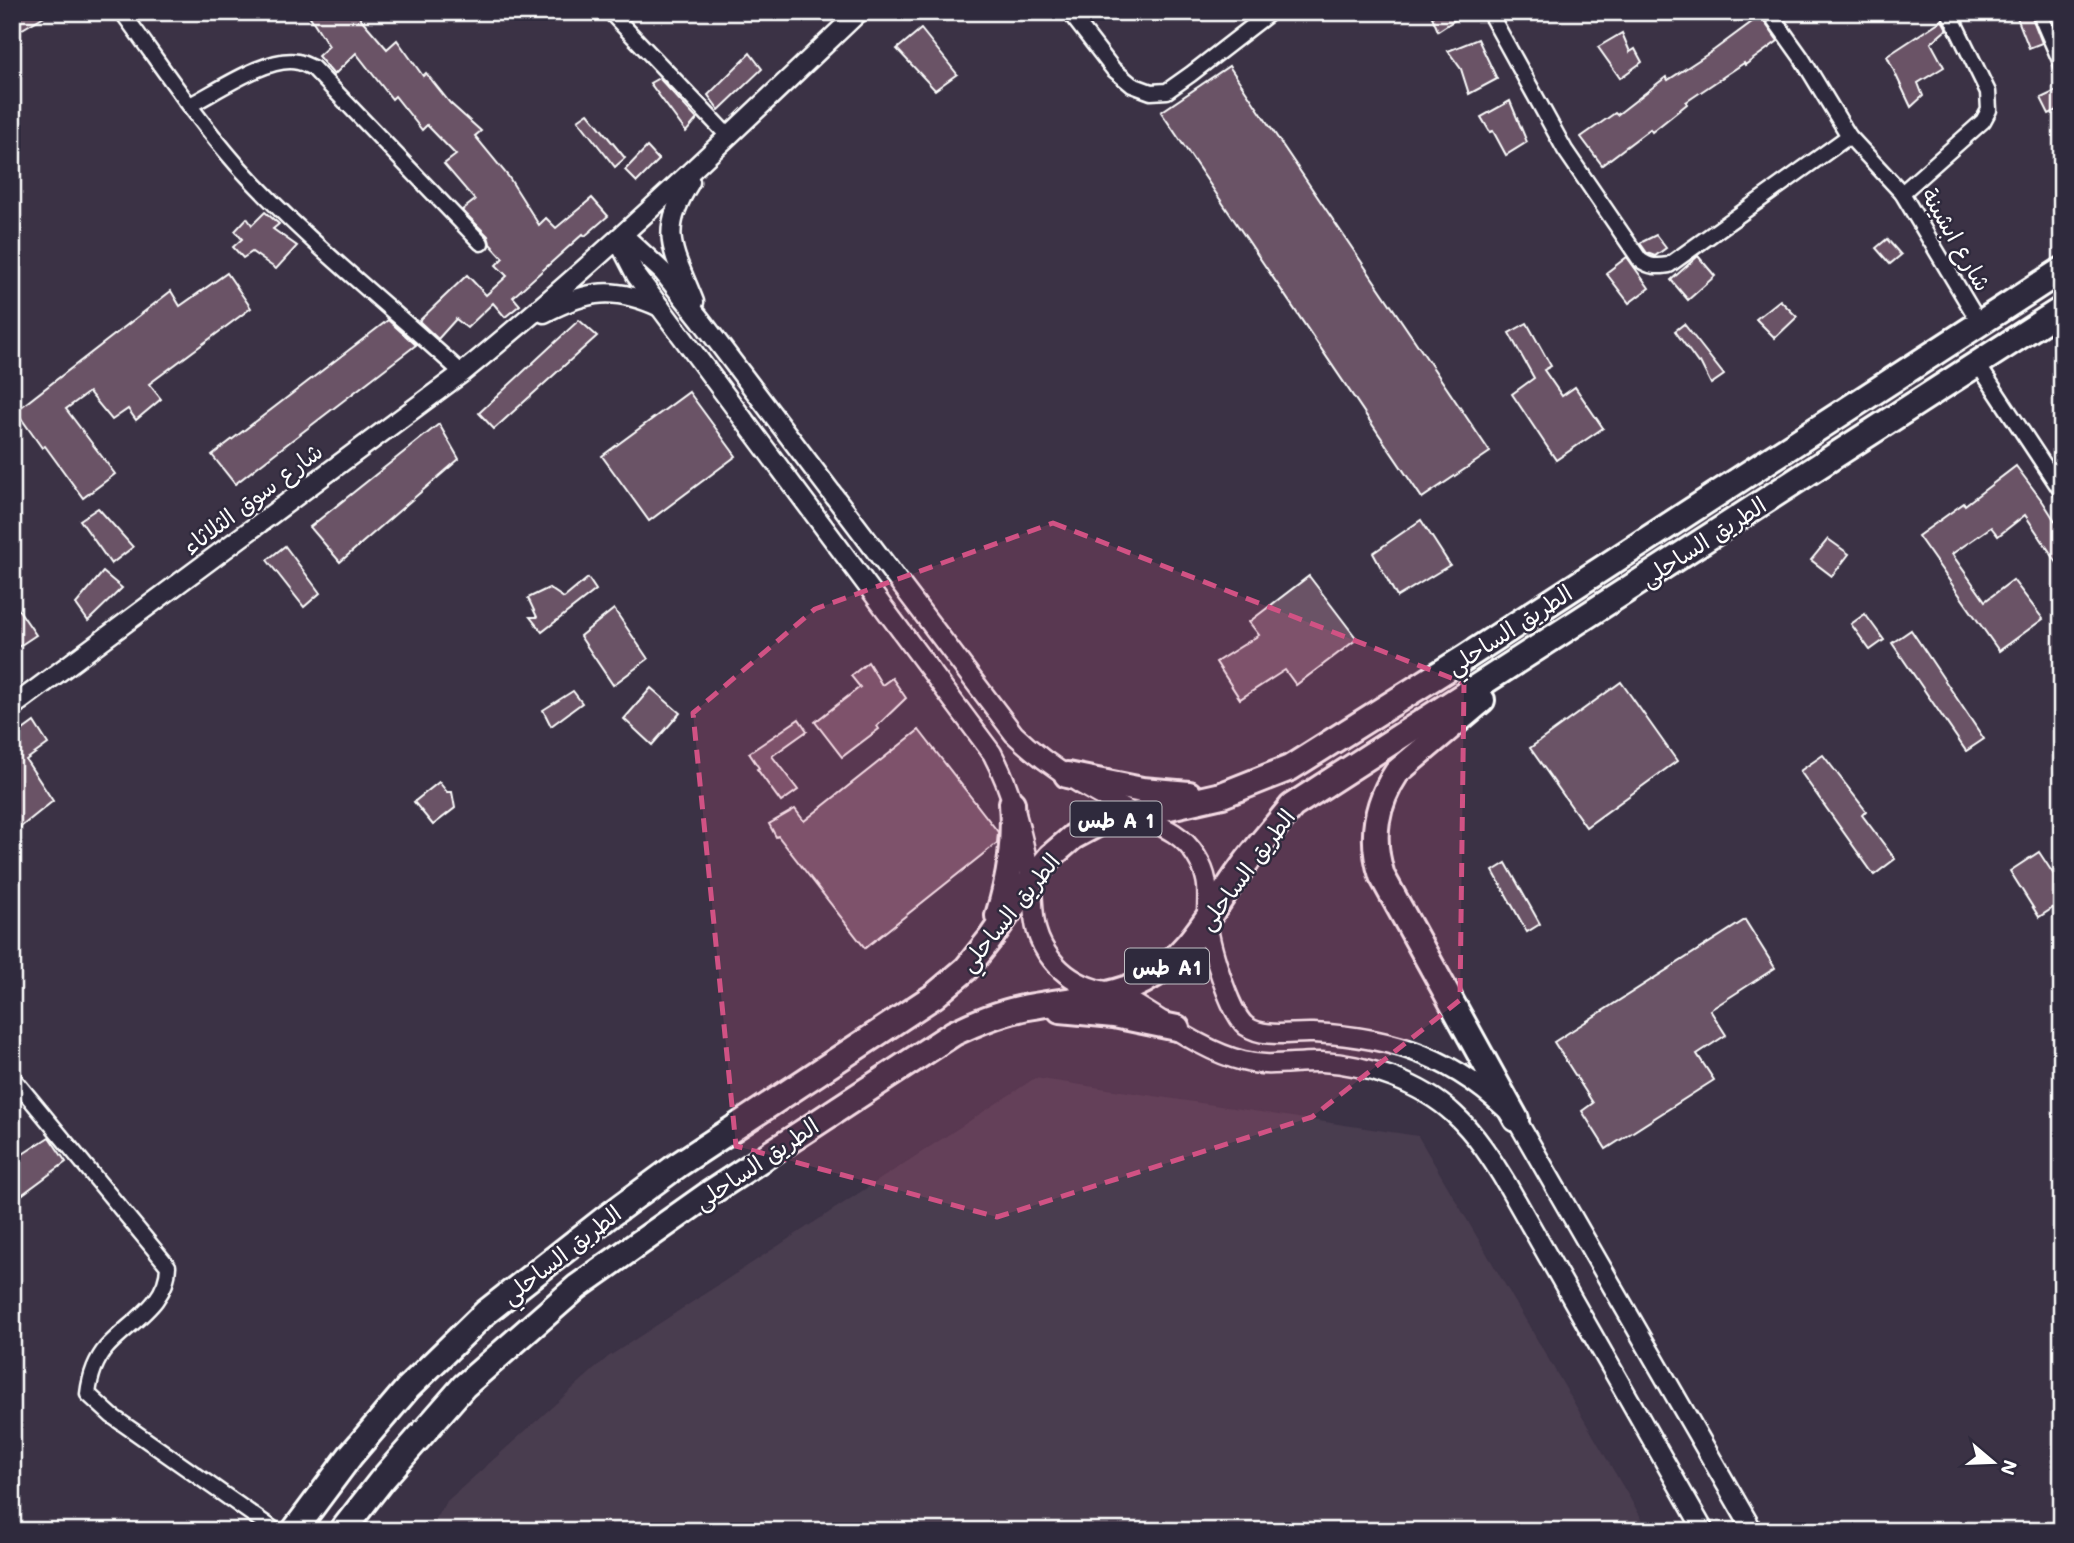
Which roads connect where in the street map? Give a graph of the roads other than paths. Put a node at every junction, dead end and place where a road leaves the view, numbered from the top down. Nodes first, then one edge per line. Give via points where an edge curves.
1 (122, 12) edge
2 (611, 12) edge
3 (859, 12) edge
4 (1069, 12) edge
5 (1271, 12) edge
6 (1489, 12) edge
7 (1769, 12) edge
8 (1949, 12) edge
9 (2039, 12) edge
10 (2062, 65) edge
11 (190, 105) junction
12 (728, 136) junction
13 (1849, 136) junction
14 (703, 162) junction
15 (1902, 193) junction
16 (620, 238) junction
17 (481, 243) dead end
18 (2062, 270) edge
19 (661, 308) junction
20 (2062, 309) edge
21 (701, 320) junction
22 (1980, 324) junction
23 (519, 326) junction
24 (1978, 363) junction
25 (462, 373) junction
26 (2062, 492) edge
27 (1544, 643) junction
28 (12, 707) edge
29 (1067, 775) junction
30 (1222, 795) junction
31 (1012, 803) junction
32 (1136, 815) junction
33 (1031, 880) junction
34 (1207, 918) junction
35 (990, 939) junction
36 (1114, 992) junction
37 (1018, 1009) junction
38 (1177, 1028) junction
39 (13, 1078) edge
40 (1516, 1119) junction
41 (276, 1531) edge
42 (294, 1531) edge
43 (342, 1531) edge
44 (1704, 1531) edge
45 (1753, 1531) edge

1 - 11 street
2 - 12 street
3 - 12 street
4 - 5 street via 1113,69 1132,85 1151,92 1167,91
6 - 13 street via 1565,150 1640,260 1648,265 1669,265
7 - 13 street
8 - 15 street, شارع ابشينة via 1987,92 1989,110 1983,121
9 - 10 street
11 - 17 street via 280,61 297,61 313,68
11 - 25 street via 284,213
12 - 14 street
13 - 15 street
14 - 16 street
14 - 21 street via 679,199 671,228 674,257
15 - 22 street, شارع ابشينة
16 - 19 street via 629,264
16 - 21 street via 663,272
16 - 23 street
18 - 22 highway, الطريق الساحلي / طس A 1
19 - 23 street via 630,296 599,293 565,302
19 - 31 street via 992,754
20 - 24 highway
21 - 29 street via 1014,734
22 - 30 highway, الطريق الساحلي / طس A 1 via 1290,768
23 - 25 street, شارع سوق الثلاثاء
24 - 26 street
24 - 27 highway, الطريق الساحلى / طس A1
25 - 28 street, شارع سوق الثلاثاء
27 - 34 highway, الطريق الساحلى / طس A1 via 1292,806
27 - 40 highway via 1397,772 1382,799 1375,829 1382,876
29 - 30 highway via 1142,790
29 - 32 street
30 - 32 highway, الطريق الساحلي / طس A 1
31 - 33 street
31 - 35 highway via 1009,878
32 - 33 highway, الطريق الساحلي / طس A 1 via 1099,823 1073,837
32 - 34 street via 1176,834 1197,857 1208,887
33 - 35 highway, الطريق الساحلي / طس A 1
33 - 36 street via 1035,929 1052,960 1080,983
34 - 36 highway, الطريق الساحلى / طس A1 via 1172,962 1143,982
34 - 40 street via 1231,1006 1248,1027 1265,1033 1368,1038 1411,1049 1470,1079
35 - 42 highway, الطريق الساحلي / طس A 1 via 966,970 934,996 678,1165 485,1313 408,1388
36 - 37 highway, الطريق الساحلى / طس A1
36 - 38 street
37 - 38 highway via 1114,1015
37 - 43 highway, الطريق الساحلى / طس A1 via 954,1033 732,1178 577,1287 464,1385
38 - 44 street via 1217,1052 1246,1062 1322,1062 1384,1076 1454,1114 1508,1186
39 - 41 street via 168,1266 162,1295 105,1349 91,1375 88,1394 111,1416
40 - 45 street

